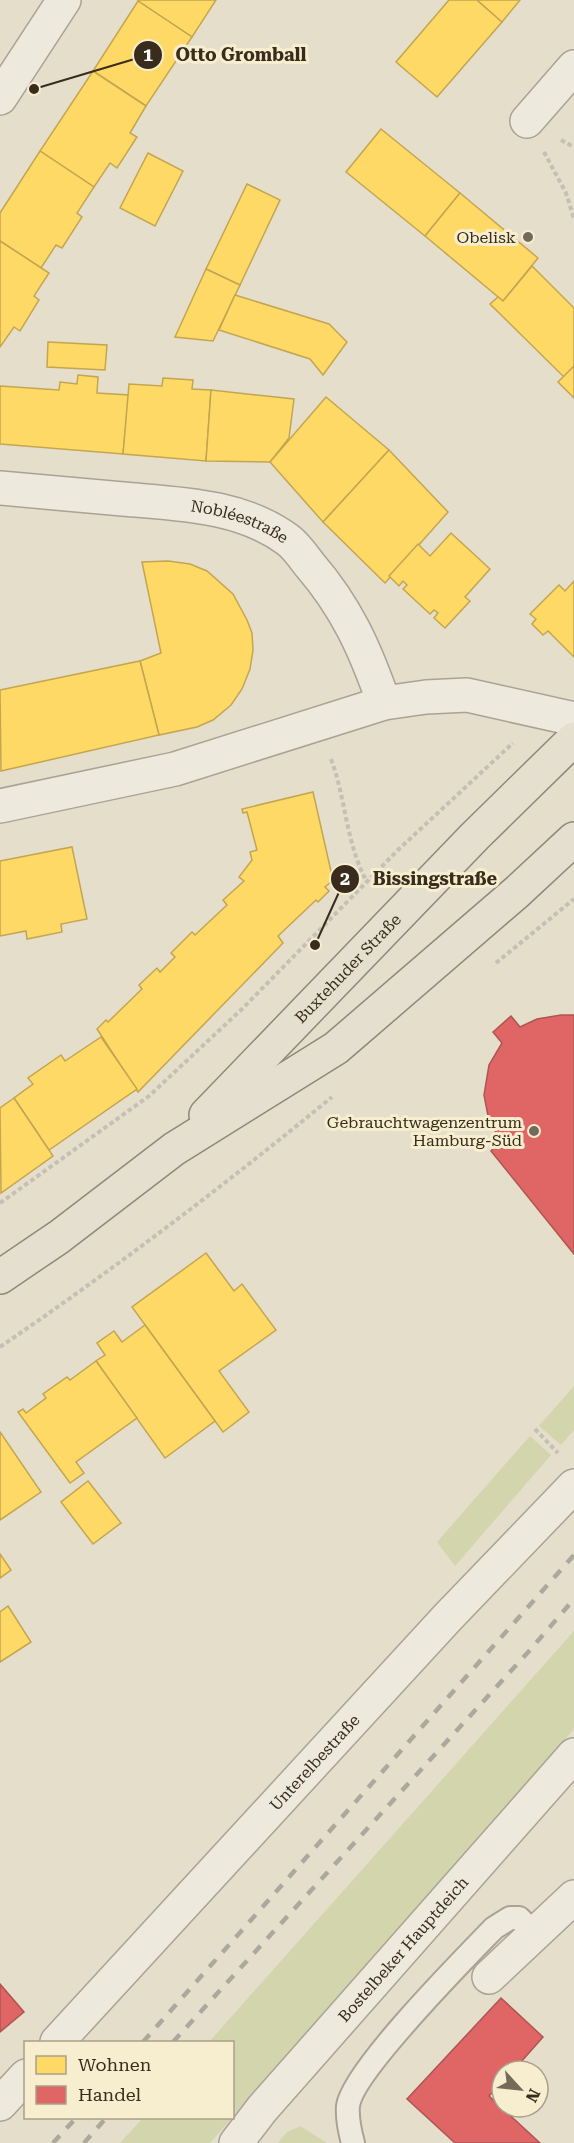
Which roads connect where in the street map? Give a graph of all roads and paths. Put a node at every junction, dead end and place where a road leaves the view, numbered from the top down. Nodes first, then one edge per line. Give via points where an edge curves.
1 (64, 0) edge
2 (574, 67) edge
3 (0, 98) edge
4 (527, 122) dead end
5 (566, 193) dead end
6 (574, 219) edge
7 (0, 488) edge
8 (384, 703) junction
9 (560, 715) edge
10 (317, 724) junction
11 (574, 739) edge
12 (0, 806) edge
13 (574, 839) edge
14 (367, 882) junction
15 (574, 899) edge
16 (490, 968) dead end
17 (340, 1091) dead end
18 (174, 1149) junction
19 (0, 1203) edge
20 (0, 1277) edge
21 (0, 1347) edge
22 (535, 1429) dead end
23 (557, 1451) dead end
24 (574, 1486) edge
25 (574, 1755) edge
26 (574, 1897) edge
27 (535, 1934) junction
28 (489, 1977) dead end
29 (59, 2041) edge
30 (24, 2078) edge
31 (0, 2104) edge
32 (236, 2143) edge
33 (352, 2143) edge

1 - 3 street
2 - 4 street
5 - 6 path
7 - 8 street, Nobléestraße via 183,504 233,513 269,527 290,542 320,576 352,624
8 - 9 street via 467,695
8 - 10 street
9 - 14 path
10 - 12 street via 175,769
10 - 14 path via 337,774 357,863
11 - 18 main road, Buxtehuder Straße
13 - 18 main road, Buxtehuder Straße via 336,1048
14 - 19 path via 242,1009 149,1096
15 - 16 path
17 - 21 path via 102,1276
18 - 20 main road, Buxtehuder Straße
22 - 23 path
24 - 29 street, Unterelbestraße via 448,1617
25 - 32 street, Bostelbeker Hauptdeich
26 - 27 street
27 - 28 street
27 - 33 lane via 519,1918 510,1918 494,1928 386,2045 359,2082 348,2105
30 - 31 street

